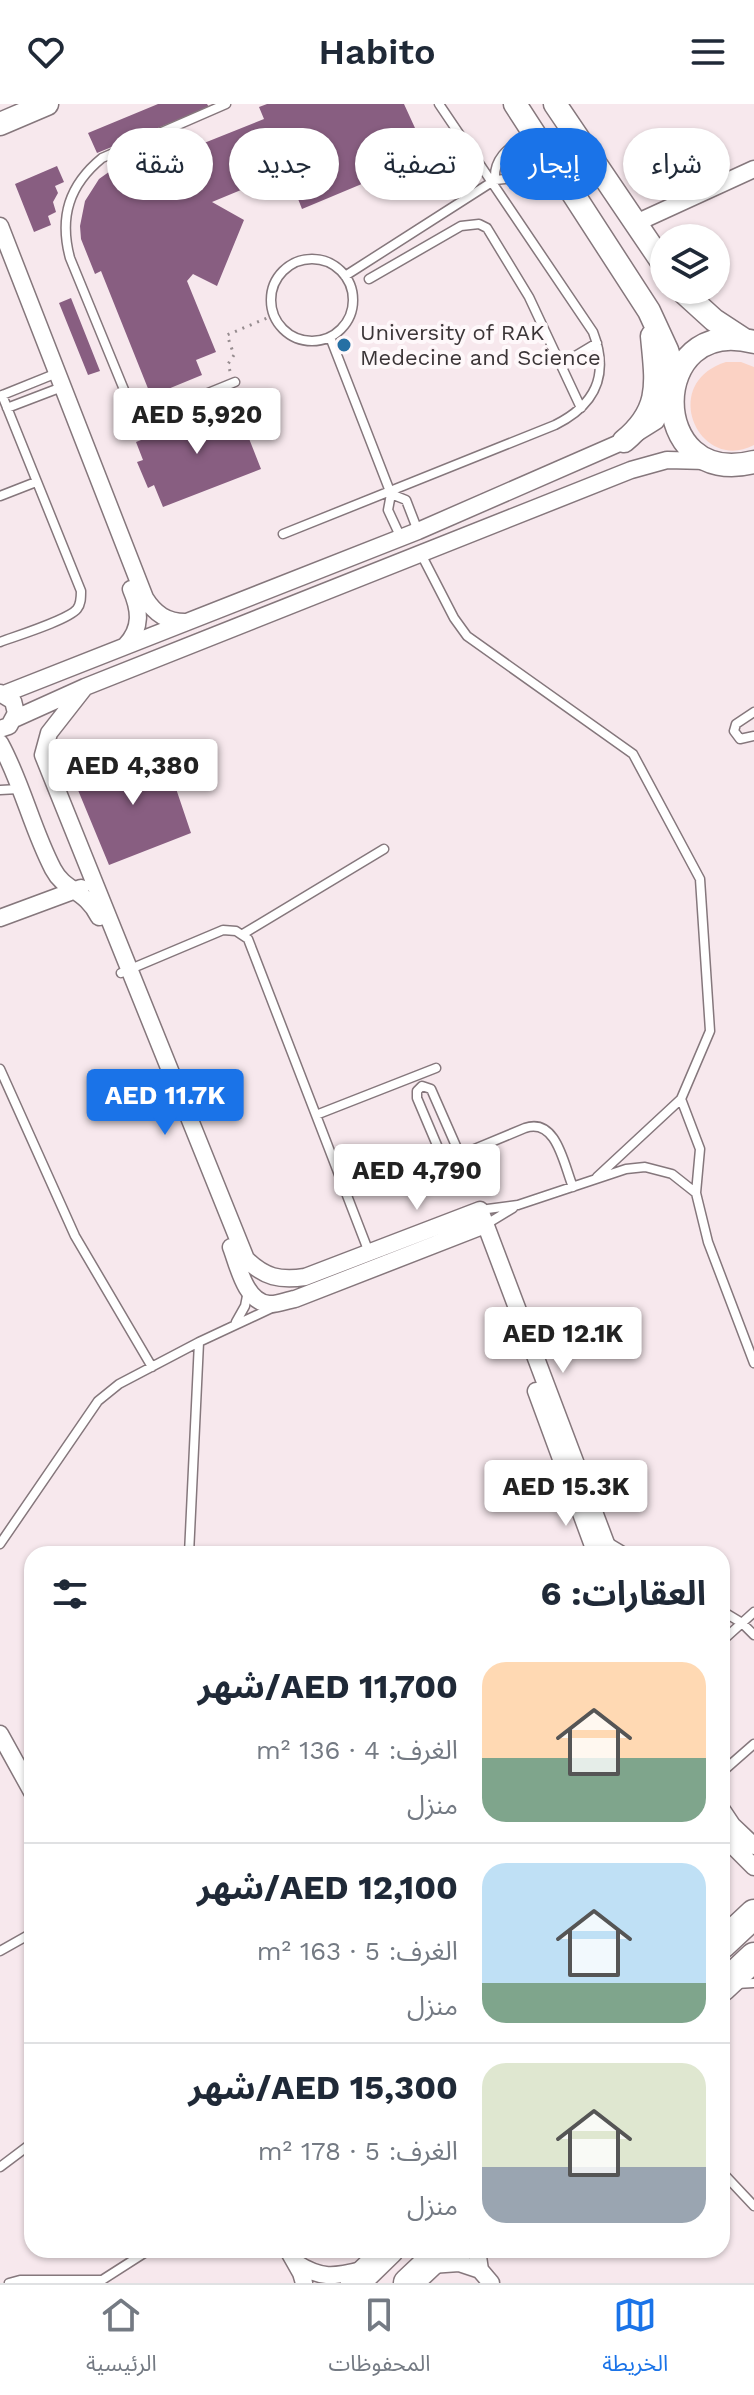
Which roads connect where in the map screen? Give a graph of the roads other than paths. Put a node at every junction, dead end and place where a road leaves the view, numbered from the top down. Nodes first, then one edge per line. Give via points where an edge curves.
1 (17, 104) edge
2 (47, 104) edge
3 (226, 104) edge
4 (439, 104) edge
5 (515, 104) edge
6 (555, 104) edge
7 (0, 111) edge
8 (0, 124) edge
9 (530, 128) edge
10 (500, 157) edge
11 (754, 169) edge
12 (500, 180) edge
13 (493, 181) junction
14 (577, 200) edge
15 (636, 223) junction
16 (0, 226) edge
17 (650, 244) edge
18 (2, 251) edge
19 (345, 276) junction
20 (369, 279) dead end
21 (696, 304) edge
22 (649, 311) junction
23 (330, 337) junction
24 (752, 341) edge
25 (597, 343) junction
26 (562, 364) junction
27 (55, 382) junction
28 (235, 382) road end
29 (673, 386) junction
30 (1, 396) edge
31 (7, 408) junction
32 (581, 408) junction
33 (134, 414) junction
34 (149, 417) junction
35 (624, 441) junction
36 (709, 461) junction
37 (743, 464) edge
38 (754, 481) edge
39 (36, 482) junction
40 (390, 492) junction
41 (0, 496) edge
42 (418, 531) junction
43 (283, 534) dead end
44 (401, 538) junction
45 (421, 554) junction
46 (187, 623) junction
47 (0, 642) edge
48 (125, 646) junction
49 (85, 687) junction
50 (2, 693) edge
51 (754, 712) edge
52 (14, 719) junction
53 (0, 729) edge
54 (754, 736) edge
55 (0, 743) edge
56 (4, 764) edge
57 (22, 789) junction
58 (0, 790) edge
59 (384, 849) dead end
60 (95, 884) junction
61 (76, 890) junction
62 (0, 918) edge
63 (243, 934) junction
64 (125, 971) junction
65 (436, 1068) dead end
66 (0, 1069) edge
67 (681, 1099) junction
68 (316, 1115) junction
69 (460, 1155) junction
70 (593, 1180) junction
71 (573, 1187) junction
72 (696, 1193) junction
73 (518, 1205) junction
74 (477, 1219) junction
75 (372, 1260) junction
76 (248, 1290) junction
77 (295, 1299) junction
78 (236, 1323) junction
79 (754, 1333) edge
80 (745, 1339) junction
81 (199, 1342) junction
82 (754, 1363) edge
83 (152, 1367) junction
84 (0, 1544) edge
85 (189, 1546) edge
86 (600, 1546) edge
87 (754, 1612) edge
88 (730, 1616) edge
89 (742, 1623) junction
90 (730, 1634) edge
91 (754, 1635) edge
92 (0, 1734) edge
93 (754, 1744) edge
94 (730, 1765) edge
95 (24, 1778) edge
96 (730, 1822) edge
97 (730, 1843) edge
98 (754, 1846) edge
99 (754, 1867) edge
100 (754, 1914) edge
101 (730, 1936) edge
102 (24, 1938) edge
103 (0, 1951) edge
104 (754, 1957) edge
105 (730, 1980) edge
106 (754, 1983) edge
107 (730, 1986) edge
108 (24, 2149) edge
109 (0, 2167) edge
110 (730, 2180) edge
111 (754, 2206) edge
112 (137, 2258) edge
113 (293, 2258) edge
114 (294, 2258) edge
115 (380, 2258) edge
116 (426, 2266) edge
117 (486, 2276) edge
118 (359, 2277) edge
119 (100, 2282) edge
120 (9, 2283) edge
121 (304, 2283) edge

1 - 7 main road
2 - 8 main road
3 - 33 lane via 102,158 68,202 64,221 70,258
4 - 13 lane
5 - 9 main road
6 - 15 main road
10 - 13 lane
11 - 15 street
12 - 13 lane
13 - 19 lane
13 - 25 lane
14 - 22 main road
15 - 17 main road
16 - 18 street
18 - 27 street
19 - 23 lane via 353,303 349,317
19 - 23 lane via 329,263 308,259 288,267 274,283 271,304 287,333 308,341
20 - 26 lane via 461,226 479,224 507,258
21 - 24 main road
22 - 29 main road via 667,350
22 - 35 main road via 657,378 650,413
23 - 40 lane
24 - 29 main road via 723,339 704,346 687,359
25 - 26 lane
25 - 32 lane via 600,373
26 - 32 lane
27 - 30 lane
27 - 31 lane
27 - 46 street via 145,598 158,614
27 - 48 street via 136,601 139,621
28 - 34 lane
29 - 35 street via 656,421
29 - 36 main road via 672,416 679,434
30 - 31 lane
31 - 39 lane
32 - 40 lane via 555,425
33 - 34 lane via 143,411
33 - 34 lane via 132,422 138,428 146,426
35 - 42 street
36 - 37 main road
36 - 45 street via 667,460 631,470
37 - 38 main road
39 - 41 lane
39 - 47 lane via 81,591 79,606 69,616
40 - 42 lane via 406,500
40 - 43 lane
40 - 44 lane via 388,510
42 - 44 street
44 - 46 street
45 - 49 street
45 - 67 lane via 467,636 633,754 700,879 710,1031
46 - 48 street
48 - 50 street
49 - 52 street
49 - 60 street via 49,733 43,755
50 - 52 street via 13,701
51 - 54 lane via 734,731 740,739
52 - 53 street
55 - 56 street
56 - 57 street
57 - 58 lane
57 - 61 street via 53,868
59 - 63 lane
60 - 61 street
60 - 64 street
61 - 62 street
61 - 64 street via 91,902
63 - 64 lane via 223,930
63 - 68 lane
64 - 75 street via 246,1259 266,1275 285,1280
64 - 76 street
65 - 68 lane
66 - 83 lane via 75,1236
67 - 70 lane
67 - 72 lane via 700,1149
68 - 75 lane
69 - 69 lane via 450,1158 439,1150 416,1094 422,1086 431,1089
69 - 71 lane via 539,1126 551,1133
70 - 71 lane
70 - 72 lane via 645,1167 672,1174
71 - 73 lane
72 - 80 lane via 708,1242
73 - 74 lane
73 - 74 lane
74 - 75 street
74 - 86 street
75 - 77 street
76 - 77 street via 269,1304
76 - 78 lane
77 - 78 lane
78 - 81 lane
79 - 80 lane
80 - 82 lane
81 - 83 lane
81 - 85 lane
83 - 84 lane via 98,1401
87 - 89 lane
88 - 89 lane
89 - 90 lane
89 - 91 lane
92 - 95 street
93 - 94 lane
96 - 98 street
97 - 99 street
100 - 101 highway
102 - 103 lane
104 - 105 highway
106 - 107 lane
108 - 109 lane
110 - 111 lane
112 - 119 lane
113 - 121 street
114 - 118 street via 322,2276
115 - 118 highway
116 - 117 street via 449,2262
119 - 120 lane

